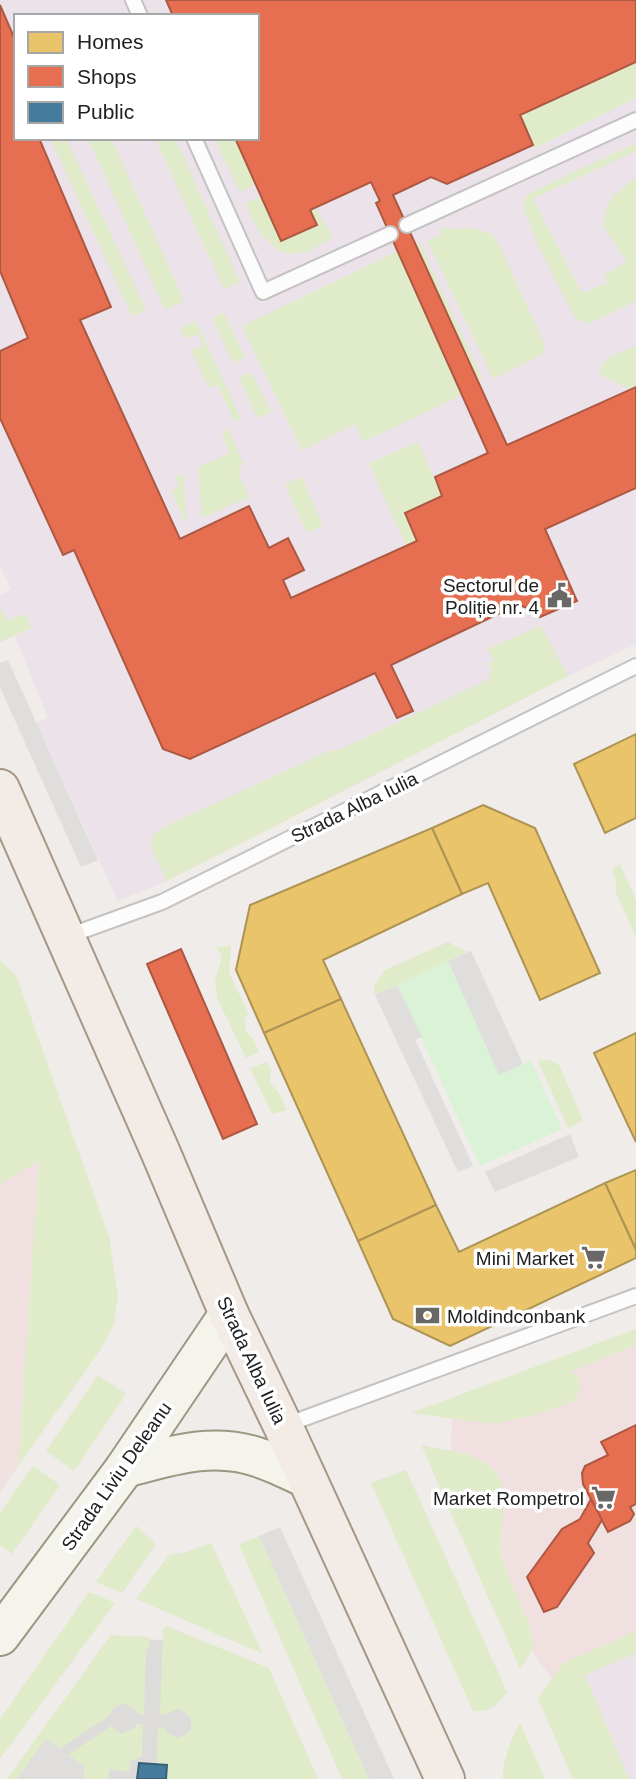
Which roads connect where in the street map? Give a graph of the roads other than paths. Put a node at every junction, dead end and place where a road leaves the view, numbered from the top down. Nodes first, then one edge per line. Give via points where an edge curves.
1 (636, 120) edge
2 (195, 140) edge
3 (407, 225) dead end
4 (390, 234) dead end
5 (636, 666) edge
6 (0, 789) edge
7 (66, 936) junction
8 (636, 1296) edge
9 (229, 1314) junction
10 (283, 1426) junction
11 (125, 1468) junction
12 (306, 1478) junction
13 (0, 1636) edge
14 (445, 1779) edge

1 - 3 lane
2 - 4 lane via 263,292
5 - 7 lane, Strada Alba Iulia via 162,902
6 - 7 main road, Strada Alba Iulia
7 - 9 main road, Strada Alba Iulia
8 - 10 lane
9 - 10 main road, Strada Alba Iulia
9 - 11 main road, Strada Liviu Deleanu
10 - 12 main road, Strada Alba Iulia
11 - 12 main road via 188,1451 223,1450 259,1457
11 - 13 main road, Strada Liviu Deleanu
12 - 14 main road, Strada Alba Iulia

